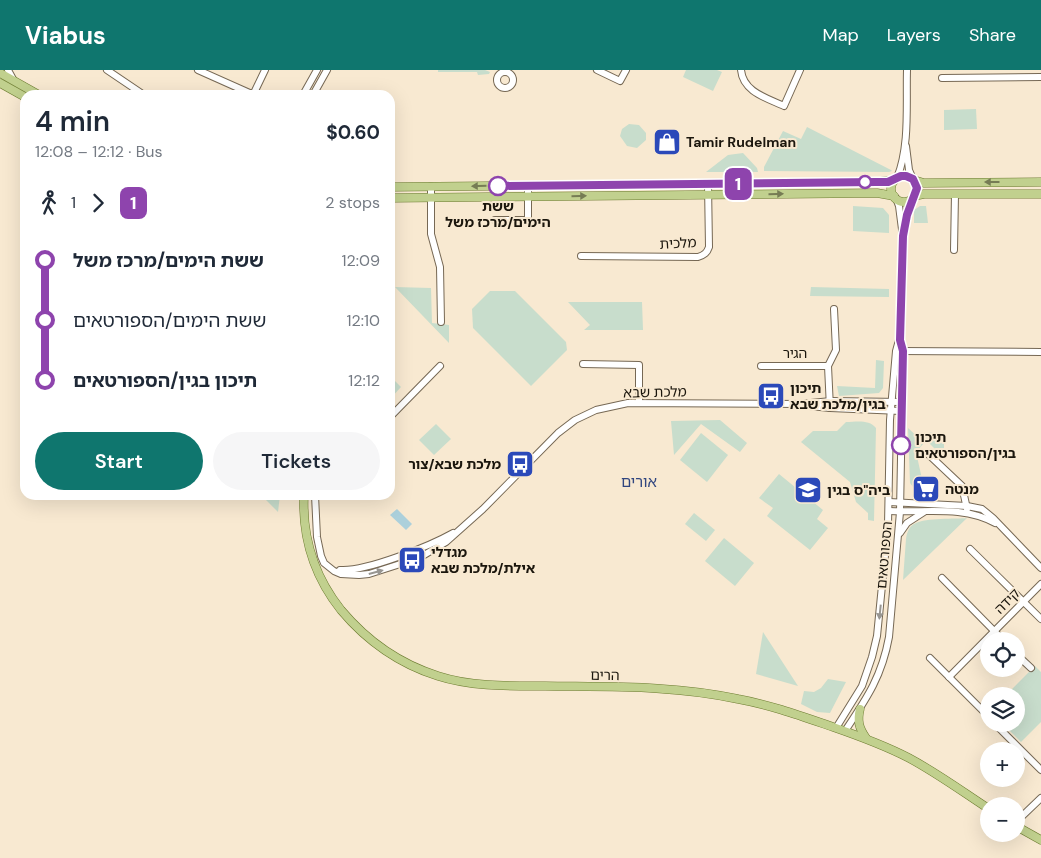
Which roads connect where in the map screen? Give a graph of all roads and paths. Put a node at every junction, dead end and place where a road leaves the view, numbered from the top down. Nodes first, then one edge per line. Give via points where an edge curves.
1 (8, 70) edge
2 (107, 70) edge
3 (198, 70) edge
4 (265, 70) edge
5 (317, 70) edge
6 (327, 70) edge
7 (494, 70) edge
8 (597, 70) edge
9 (626, 70) edge
10 (741, 70) edge
11 (800, 70) edge
12 (907, 70) edge
13 (0, 73) edge
14 (502, 73) dead end
15 (942, 78) dead end
16 (1041, 78) edge
17 (14, 81) junction
18 (0, 83) edge
19 (29, 90) edge
20 (137, 90) edge
21 (243, 90) edge
22 (256, 90) edge
23 (306, 90) edge
24 (315, 90) edge
25 (20, 94) edge
26 (905, 136) junction
27 (896, 179) junction
28 (913, 180) junction
29 (1041, 182) edge
30 (708, 184) junction
31 (431, 186) junction
32 (528, 186) junction
33 (395, 187) edge
34 (955, 194) junction
35 (1041, 194) edge
36 (708, 195) junction
37 (528, 196) junction
38 (431, 197) junction
39 (895, 197) junction
40 (913, 197) junction
41 (395, 198) edge
42 (495, 220) dead end
43 (903, 237) junction
44 (954, 250) dead end
45 (581, 256) dead end
46 (834, 309) dead end
47 (442, 322) dead end
48 (899, 351) junction
49 (1041, 352) edge
50 (583, 364) dead end
51 (440, 366) dead end
52 (761, 366) dead end
53 (828, 366) junction
54 (831, 401) junction
55 (892, 402) junction
56 (901, 402) junction
57 (639, 403) junction
58 (801, 404) junction
59 (830, 408) junction
60 (890, 410) junction
61 (901, 410) junction
62 (395, 412) edge
63 (927, 453) dead end
64 (304, 500) edge
65 (315, 500) edge
66 (889, 502) junction
67 (900, 502) junction
68 (967, 509) junction
69 (889, 511) junction
70 (900, 512) junction
71 (925, 512) junction
72 (898, 539) junction
73 (970, 549) dead end
74 (1041, 568) edge
75 (942, 578) dead end
76 (1041, 584) edge
77 (1024, 602) junction
78 (1041, 620) edge
79 (994, 631) junction
80 (930, 658) dead end
81 (1025, 662) edge
82 (1031, 668) dead end
83 (949, 677) junction
84 (980, 708) edge
85 (860, 709) junction
86 (836, 728) junction
87 (845, 731) junction
88 (1003, 732) edge
89 (866, 738) junction
90 (1041, 770) edge
91 (1041, 798) edge
92 (980, 803) edge
93 (1025, 815) edge
94 (1025, 829) edge
95 (1041, 840) edge

1 - 17 street
2 - 20 street
3 - 21 street
4 - 22 street
5 - 23 street
6 - 24 street
7 - 14 street
8 - 9 street via 620,81
10 - 11 street via 749,88 784,106
12 - 26 street
13 - 17 main road
15 - 16 street
17 - 19 main road
18 - 25 main road
26 - 27 street via 901,168
26 - 28 street
27 - 28 main road via 906,176
27 - 30 main road
27 - 39 main road via 892,187
29 -> 28 main road via 924,183
28 - 40 main road via 917,188
30 - 32 main road
30 - 36 street, מלכית
32 -> 31 main road
31 - 33 main road
31 - 38 street
32 - 37 street
34 - 35 main road
34 - 40 main road
34 - 44 street
37 -> 36 main road
36 -> 39 main road via 877,193
36 - 45 street, מלכית via 708,250 702,255
37 - 38 main road
37 - 42 street via 528,220
38 - 41 main road
38 - 47 street via 432,239 441,272
39 - 40 main road via 905,202
39 - 43 street, הספורטאים
40 - 43 street, הספורטאים
43 - 48 street, הספורטאים
46 - 53 street via 836,350
48 - 49 street
48 - 55 street, הספורטאים
48 - 56 street, הספורטאים
50 - 57 street via 639,365
51 - 62 street
52 - 53 street, הגיר
53 - 54 street
54 - 55 street, מלכת שבא
54 - 58 street, מלכת שבא
54 - 59 street
55 - 56 street, מלכת שבא
55 - 60 street, הספורטאים
56 - 61 street, הספורטאים
57 - 58 street, מלכת שבא
57 - 65 street, מלכת שבא via 601,408 566,426 465,525 431,544 364,568 329,568 320,556
58 - 59 street, מלכת שבא
59 - 60 street, מלכת שבא
60 - 61 street, מלכת שבא
60 - 66 street, הספורטאים
61 - 67 street, הספורטאים
63 - 68 street via 962,486
64 - 86 main road, הרים via 307,544 325,587 358,629 409,665 446,679 484,684 701,692 768,706
66 - 67 street
66 - 69 street, הספורטאים
67 - 68 street
67 - 70 street, הספורטאים
68 - 71 street
68 - 74 street via 999,526
69 - 70 street
69 -> 86 street, הספורטאים via 872,657 858,694
70 - 71 street
70 - 72 street, הספורטאים
71 - 72 street via 907,523
72 - 85 street, הספורטאים via 885,657 876,682
73 - 77 street
75 - 79 street
76 - 77 street, קידה
77 - 78 street
77 - 79 street, קידה
79 - 83 street, קידה
80 - 83 street
81 - 82 street
83 - 84 street
85 - 87 street, הספורטאים
85 - 89 main road via 858,724
86 - 87 main road, הרים
87 - 89 main road, הרים
88 - 90 street
89 - 92 main road, הרים via 911,759
91 - 93 street
94 - 95 main road

